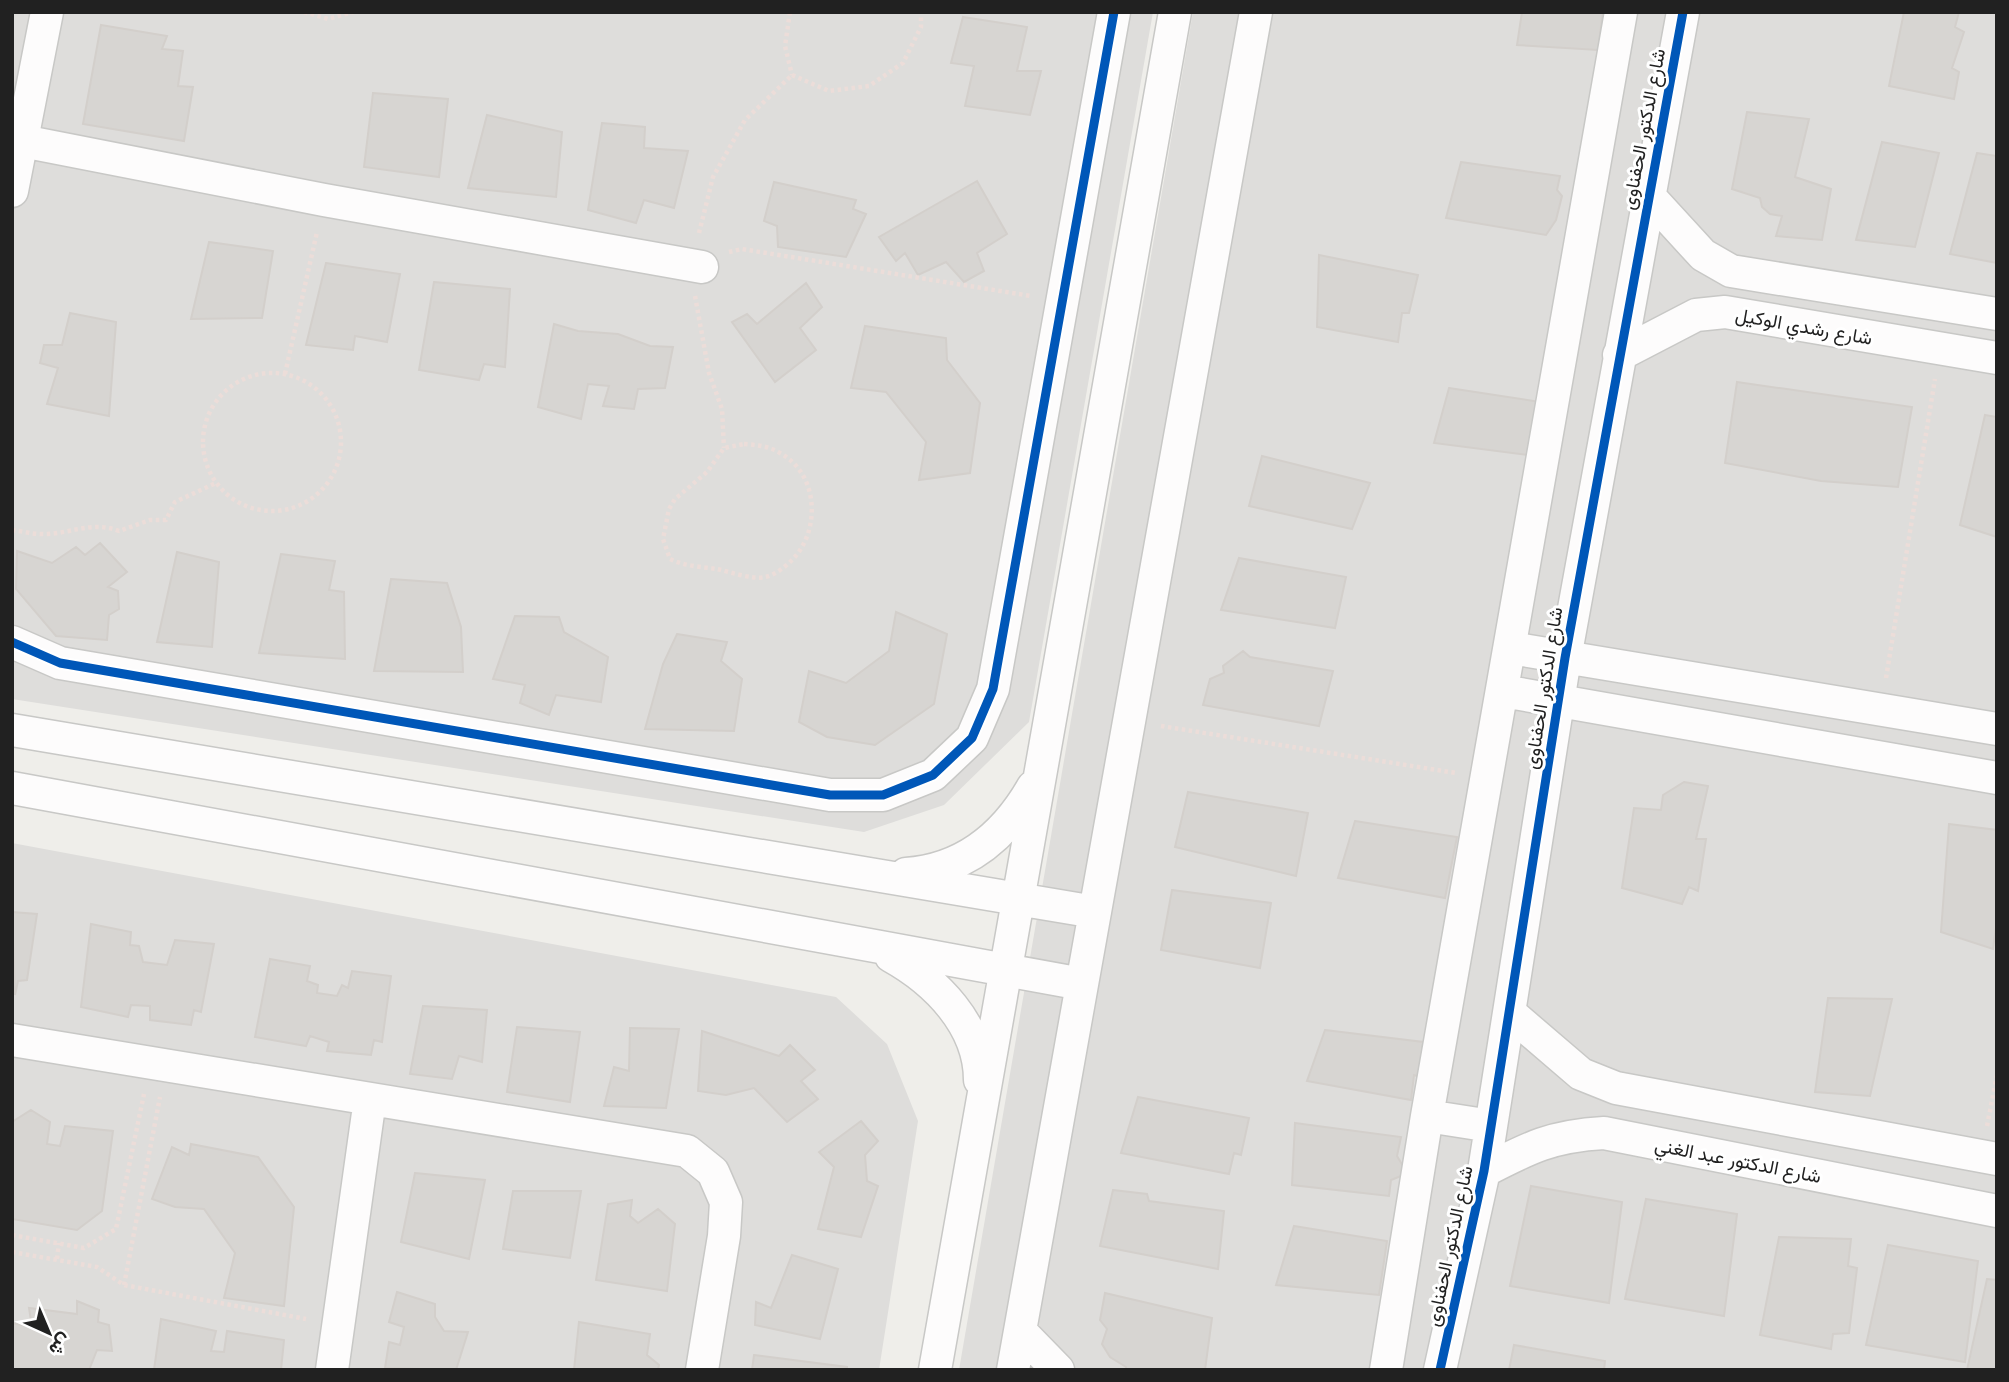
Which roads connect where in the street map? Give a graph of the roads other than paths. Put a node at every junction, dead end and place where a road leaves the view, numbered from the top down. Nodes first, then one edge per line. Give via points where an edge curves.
1 (47, 12) edge
2 (1114, 12) edge
3 (1175, 12) edge
4 (1256, 12) edge
5 (1621, 12) edge
6 (1683, 12) edge
7 (17, 140) edge
8 (12, 191) edge
9 (1648, 195) junction
10 (702, 267) road end
11 (1997, 314) edge
12 (1619, 355) junction
13 (1997, 358) edge
14 (12, 642) edge
15 (1511, 648) junction
16 (1564, 658) junction
17 (1503, 691) junction
18 (1557, 701) junction
19 (1997, 729) edge
20 (12, 730) edge
21 (1041, 774) junction
22 (1997, 778) edge
23 (12, 788) edge
24 (881, 876) junction
25 (1018, 899) junction
26 (1095, 912) junction
27 (871, 946) junction
28 (1005, 972) junction
29 (1082, 984) junction
30 (1511, 1014) junction
31 (12, 1040) edge
32 (370, 1099) junction
33 (981, 1112) junction
34 (1427, 1116) junction
35 (1492, 1126) junction
36 (1989, 1158) edge
37 (1484, 1171) junction
38 (1997, 1211) edge
39 (1020, 1331) junction
40 (332, 1370) edge
41 (702, 1370) edge
42 (935, 1370) edge
43 (1013, 1370) edge
44 (1058, 1370) edge
45 (1386, 1370) edge
46 (1440, 1370) edge

1 - 7 street
2 - 14 street via 993,689 972,738 933,775 883,795 830,795 60,663
3 - 21 street
4 - 26 street
5 - 15 street, شارع الدكتور الحفناوى
6 - 9 street, شارع الدكتور الحفناوى
7 - 8 street
7 - 10 street via 324,201
9 - 11 street via 1703,255 1731,271
9 - 12 street, شارع الدكتور الحفناوى
12 - 13 street, شارع رشدي الوكيل via 1696,315 1725,312
12 - 16 street, شارع الدكتور الحفناوى
15 - 16 street
15 - 17 street, شارع الدكتور الحفناوى
16 - 18 street, شارع الدكتور الحفناوى
16 - 19 street
17 - 18 street
17 - 34 street, شارع الدكتور الحفناوى
18 - 22 street
18 - 30 street, شارع الدكتور الحفناوى
20 - 24 street
21 - 24 street via 1016,817 978,852 932,873
21 - 25 street
23 - 27 street
24 - 25 street
25 - 26 street
25 - 28 street
26 - 29 street
27 - 28 street
27 - 33 street via 919,971 956,1010 980,1059
28 - 29 street
28 - 33 street
29 - 39 street
30 - 35 street, شارع الدكتور الحفناوى
30 - 36 street via 1581,1074 1616,1088
31 - 32 street
32 - 40 street
32 - 41 street via 687,1151 713,1172 726,1202
33 - 42 street
34 - 35 street
34 - 45 street, شارع الدكتور الحفناوى
35 - 37 street, شارع الدكتور الحفناوى
37 - 38 street, شارع الدكتور عبد الغني via 1564,1135 1604,1133
37 - 46 street, شارع الدكتور الحفناوى
39 - 43 street
39 - 44 street

